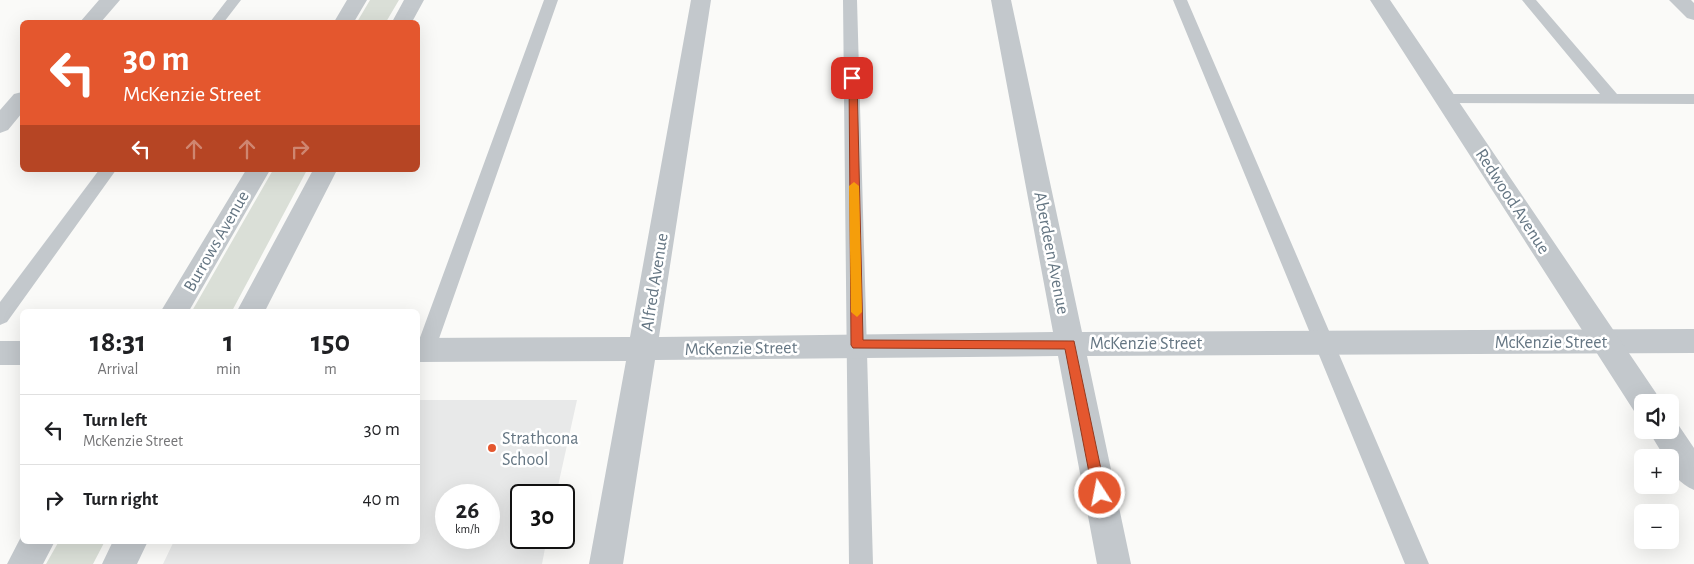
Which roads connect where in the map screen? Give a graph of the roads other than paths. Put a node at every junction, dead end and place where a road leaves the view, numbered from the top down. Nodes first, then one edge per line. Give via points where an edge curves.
1 (110, 0) edge
2 (234, 0) edge
3 (357, 0) edge
4 (414, 0) edge
5 (552, 0) edge
6 (701, 0) edge
7 (850, 0) edge
8 (1001, 0) edge
9 (1180, 0) edge
10 (1380, 0) edge
11 (1529, 0) edge
12 (1679, 0) edge
13 (1694, 14) edge
14 (92, 20) edge
15 (219, 20) edge
16 (345, 20) edge
17 (403, 20) edge
18 (1446, 99) junction
19 (1613, 99) junction
20 (1694, 99) edge
21 (20, 101) edge
22 (0, 125) edge
23 (107, 172) edge
24 (257, 172) edge
25 (324, 172) edge
26 (176, 309) edge
27 (252, 309) edge
28 (0, 317) edge
29 (1694, 341) edge
30 (1324, 342) junction
31 (1605, 342) junction
32 (1070, 344) junction
33 (857, 345) junction
34 (643, 349) junction
35 (421, 350) edge
36 (0, 353) edge
37 (20, 353) edge
38 (1640, 394) edge
39 (1670, 439) edge
40 (1694, 475) edge
41 (36, 544) edge
42 (129, 544) edge
43 (24, 564) edge
44 (119, 564) edge
45 (606, 564) edge
46 (861, 564) edge
47 (1114, 564) edge
48 (1417, 564) edge

1 - 14 street
2 - 15 lane
3 - 16 street
4 - 17 street
5 - 35 lane
6 - 34 street, Alfred Avenue
7 - 33 lane
8 - 32 street, Aberdeen Avenue
9 - 30 lane
10 - 18 street, Redwood Avenue
11 - 19 lane
12 - 13 street
18 - 19 lane
18 - 31 street, Redwood Avenue
19 - 20 lane
21 - 22 street
23 - 28 lane
24 - 26 street, Burrows Avenue
25 - 27 street
29 - 31 street, McKenzie Street
30 - 31 street, McKenzie Street
30 - 32 street, McKenzie Street
30 - 48 lane
31 - 38 street, Redwood Avenue
32 - 33 street, McKenzie Street
32 - 47 street, Aberdeen Avenue
33 - 34 street, McKenzie Street
33 - 46 lane
34 - 35 street, McKenzie Street
34 - 45 street, Alfred Avenue
36 - 37 street
39 - 40 street
41 - 43 street
42 - 44 street

